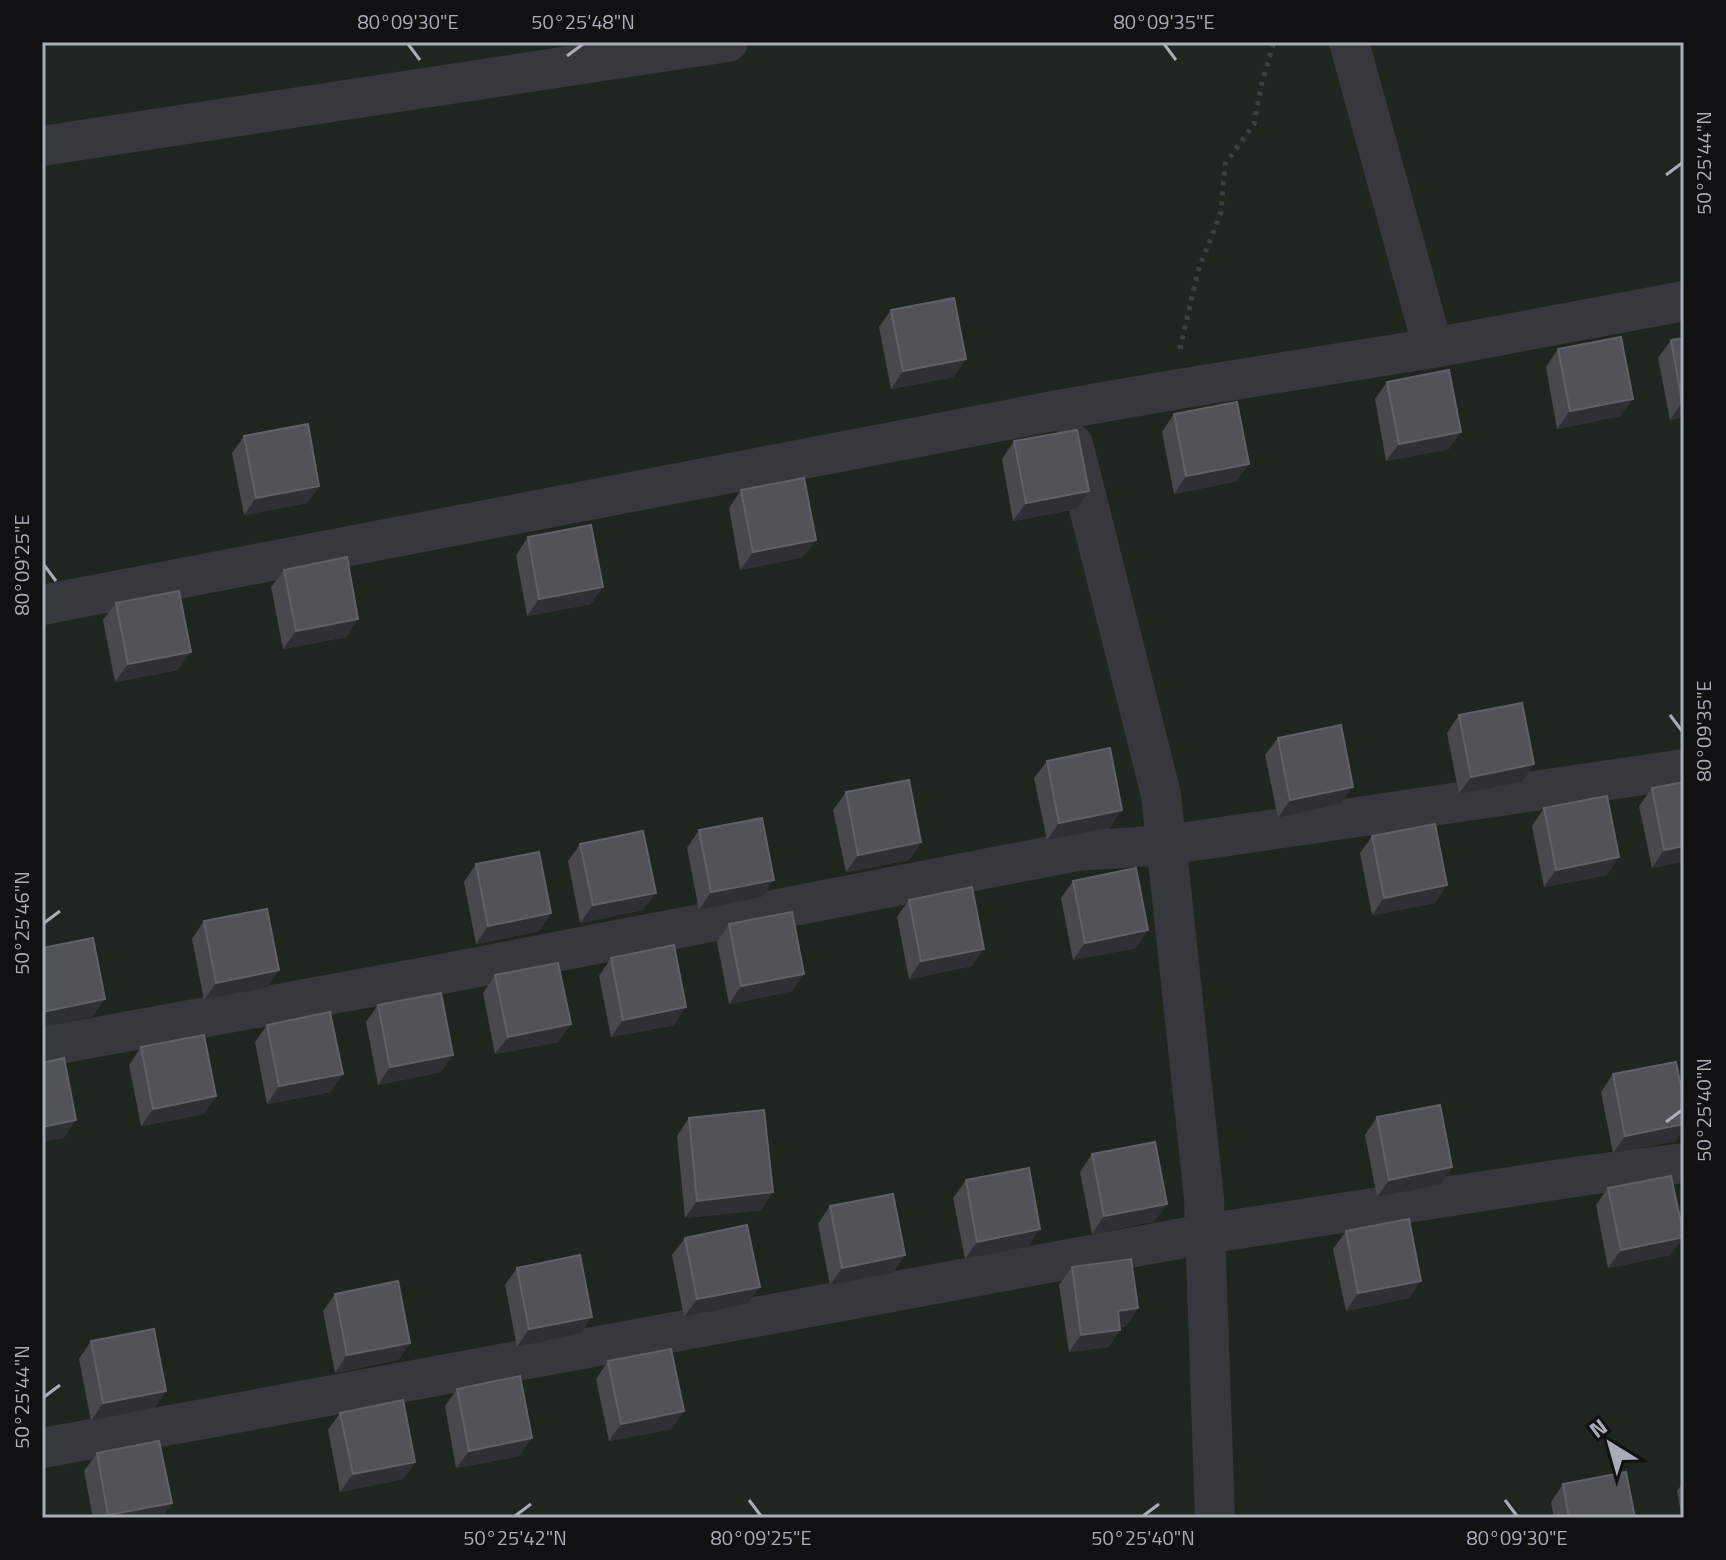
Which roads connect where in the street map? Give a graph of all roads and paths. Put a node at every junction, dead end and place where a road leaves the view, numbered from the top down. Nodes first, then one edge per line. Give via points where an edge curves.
1 (728, 42) edge
2 (1274, 42) edge
3 (1349, 42) edge
4 (42, 146) edge
5 (1684, 301) edge
6 (1433, 348) junction
7 (1173, 390) junction
8 (1064, 409) junction
9 (42, 605) edge
10 (1684, 769) edge
11 (1167, 845) junction
12 (42, 1047) edge
13 (1684, 1163) edge
14 (1205, 1234) junction
15 (42, 1448) edge
16 (1215, 1518) edge

1 - 4 street
2 - 7 path via 1254,124 1225,164 1221,212 1198,271
3 - 6 street
5 - 6 street
6 - 7 street
7 - 8 street
8 - 9 street
8 - 11 street via 1161,795
10 - 11 street
11 - 12 street via 1077,851
11 - 14 street
13 - 14 street
14 - 15 street
14 - 16 street

